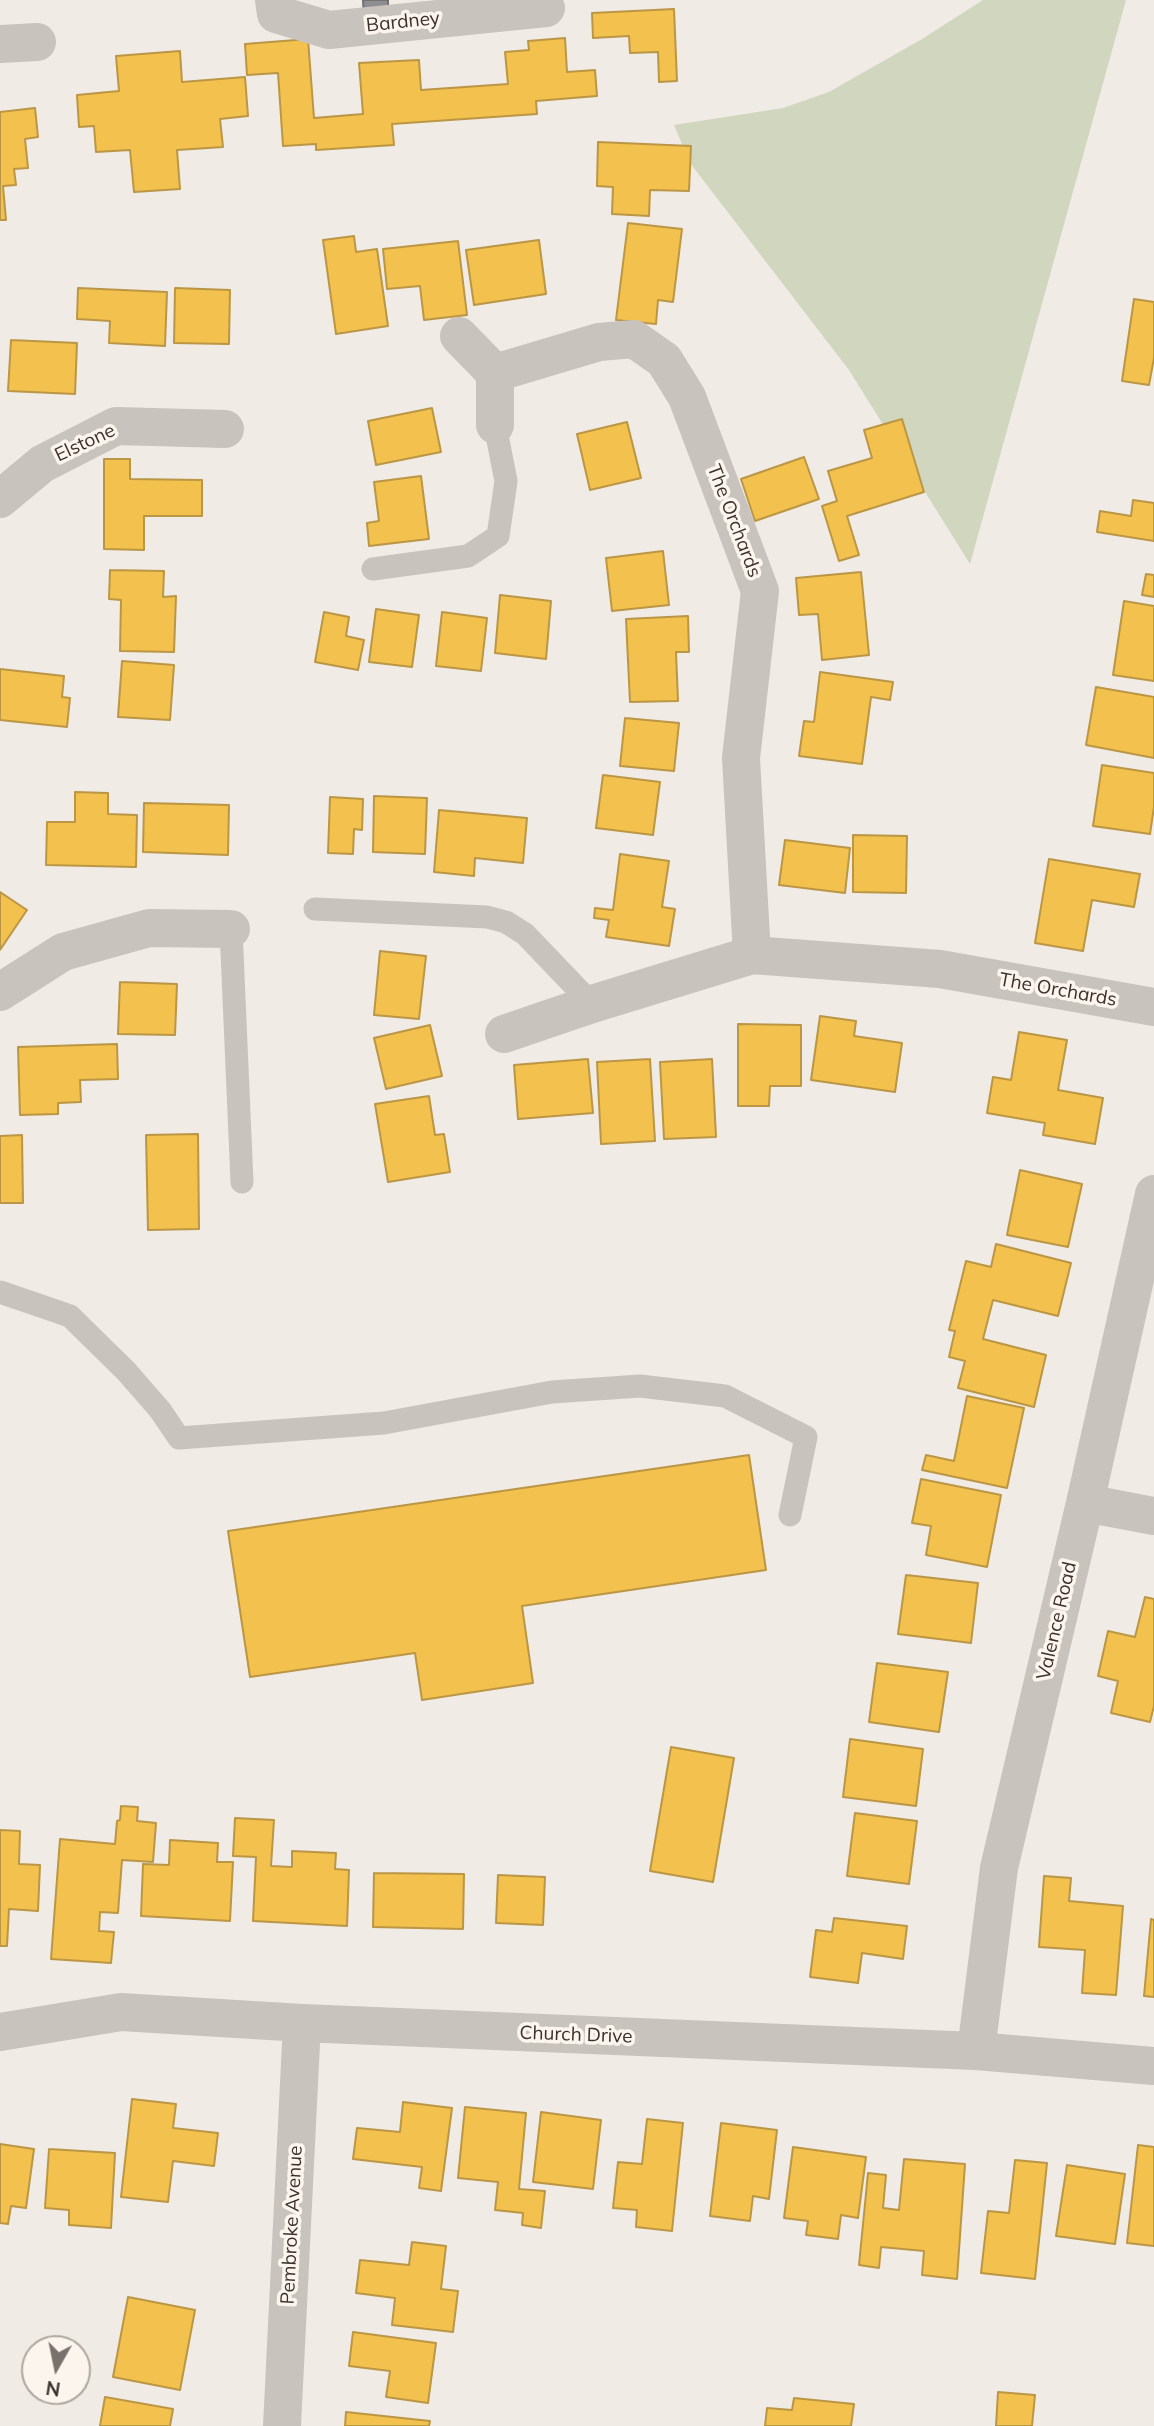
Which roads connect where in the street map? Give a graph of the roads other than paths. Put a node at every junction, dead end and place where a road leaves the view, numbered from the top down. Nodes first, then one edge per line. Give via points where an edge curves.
1 (274, 0) edge
2 (546, 8) dead end
3 (459, 336) dead end
4 (495, 373) junction
5 (495, 425) joint
6 (225, 429) dead end
7 (0, 499) edge
8 (373, 569) dead end
9 (315, 909) dead end
10 (231, 929) joint
11 (752, 955) junction
12 (0, 992) edge
13 (592, 1003) junction
14 (1154, 1007) edge
15 (504, 1034) dead end
16 (242, 1182) dead end
17 (1154, 1194) edge
18 (0, 1292) edge
19 (1085, 1503) junction
20 (790, 1515) dead end
21 (1154, 1516) edge
22 (302, 2023) junction
23 (0, 2032) edge
24 (976, 2051) junction
25 (1154, 2066) edge
26 (282, 2426) edge

1 - 2 street, Bardney via 276,14 329,30
3 - 4 street
4 - 5 street
4 - 11 street, The Orchards via 599,342 634,338 664,360 687,397 760,591 741,758
5 - 8 lane via 506,481 498,536 468,556
6 - 7 street, Elstone via 116,426 42,464
9 - 13 lane via 487,917 506,922 525,934
10 - 12 street via 149,928 64,952
10 - 16 lane
11 - 13 street, The Orchards
11 - 14 street, The Orchards via 940,970
13 - 15 street, The Orchards
17 - 19 street, Valence Road
18 - 20 lane via 70,1316 126,1370 179,1438 384,1423 552,1392 640,1386 725,1396 806,1437
19 - 21 street
19 - 24 street, Valence Road via 999,1868
22 - 23 street, Church Drive via 121,2012
22 - 24 street, Church Drive
22 - 26 street, Pembroke Avenue
24 - 25 street, Church Drive

